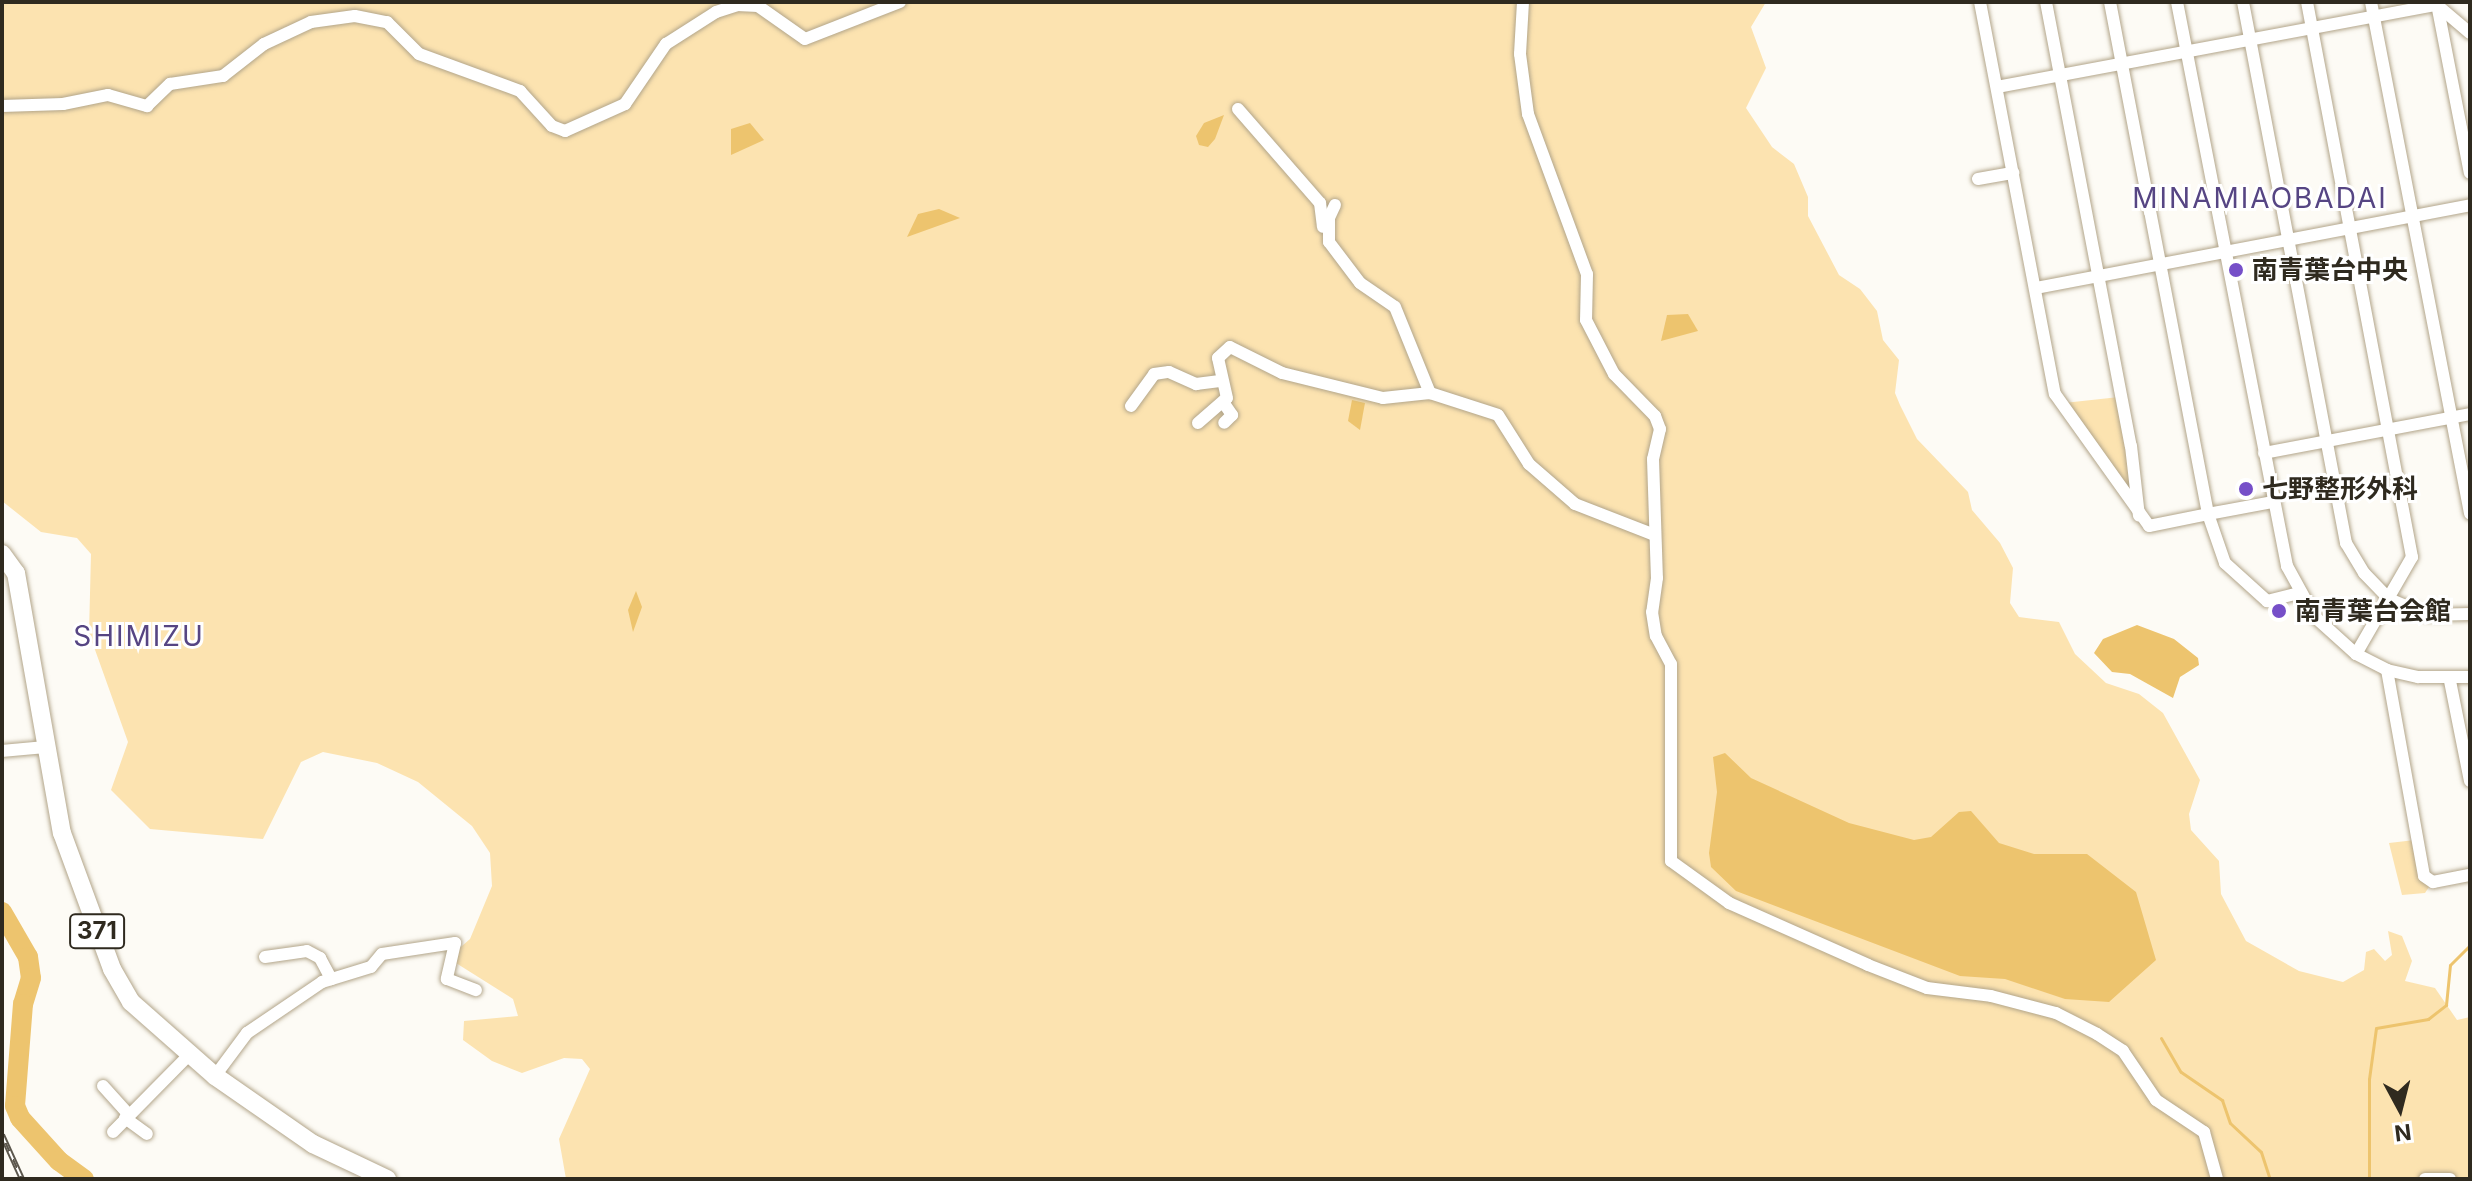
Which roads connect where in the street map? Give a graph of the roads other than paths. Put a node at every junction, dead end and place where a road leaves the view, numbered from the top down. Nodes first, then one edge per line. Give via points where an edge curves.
1 (900, 2) edge
2 (1523, 2) edge
3 (1980, 2) edge
4 (2046, 2) edge
5 (2110, 2) edge
6 (2177, 2) edge
7 (2243, 2) edge
8 (2307, 2) edge
9 (2371, 2) edge
10 (2437, 4) edge
11 (2374, 16) junction
12 (2312, 27) junction
13 (2470, 33) edge
14 (2250, 39) junction
15 (2187, 52) junction
16 (2123, 64) junction
17 (2060, 76) junction
18 (1997, 87) junction
19 (2, 106) edge
20 (1238, 109) dead end
21 (2013, 173) junction
22 (2470, 173) edge
23 (1978, 179) dead end
24 (1335, 205) dead end
25 (2470, 205) edge
26 (2413, 217) junction
27 (2352, 229) junction
28 (2288, 240) junction
29 (1329, 242) junction
30 (2226, 251) junction
31 (2161, 264) junction
32 (2098, 277) junction
33 (2036, 288) junction
34 (1220, 383) junction
35 (1204, 387) dead end
36 (1430, 393) junction
37 (1223, 402) junction
38 (1131, 406) dead end
39 (2470, 414) edge
40 (2452, 417) junction
41 (1198, 423) dead end
42 (1224, 423) dead end
43 (2390, 430) junction
44 (1641, 432) dead end
45 (1657, 435) junction
46 (2326, 442) junction
47 (2264, 453) junction
48 (2272, 502) junction
49 (2470, 513) edge
50 (2208, 514) junction
51 (2139, 516) junction
52 (1632, 529) junction
53 (1652, 534) junction
54 (1626, 543) dead end
55 (2, 554) edge
56 (2299, 593) junction
57 (2389, 599) junction
58 (2470, 614) edge
59 (2356, 654) junction
60 (2387, 670) junction
61 (2470, 677) edge
62 (2450, 681) junction
63 (2467, 746) edge
64 (45, 747) junction
65 (2, 751) edge
66 (2470, 781) edge
67 (2470, 875) edge
68 (265, 957) dead end
69 (337, 978) junction
70 (359, 986) dead end
71 (476, 990) dead end
72 (189, 1055) junction
73 (215, 1076) junction
74 (103, 1086) dead end
75 (126, 1116) junction
76 (113, 1132) dead end
77 (147, 1134) dead end
78 (387, 1179) edge
79 (2217, 1179) edge
80 (2425, 1179) edge
81 (2450, 1179) edge

1 - 19 street via 805,39 758,6 716,12 666,44 625,104 565,131 552,126 520,91 419,54 387,22 355,16 301,26 264,44 223,76 170,84 147,106 108,95 63,104
2 - 45 street via 1519,40 1528,114 1581,251 1587,274 1586,320 1614,374 1655,416
3 - 18 street
4 - 17 street
5 - 16 street
6 - 15 street
7 - 14 street
8 - 12 street
9 - 11 street
10 - 11 street
10 - 13 street
10 - 22 street
11 - 12 street
11 - 26 street
12 - 14 street
12 - 27 street
14 - 15 street
14 - 28 street
15 - 16 street
15 - 30 street
16 - 17 street
16 - 31 street
17 - 18 street
17 - 32 street
18 - 21 street
20 - 29 street via 1320,203
21 - 23 street
21 - 33 street
24 - 29 street
25 - 26 street
26 - 27 street
26 - 40 street
27 - 28 street
27 - 43 street
28 - 30 street
28 - 46 street
29 - 36 street via 1360,283 1395,307
30 - 31 street
30 - 47 street
31 - 32 street
31 - 50 street
32 - 33 street
32 - 51 street
33 - 51 street via 2055,394
34 - 35 street
34 - 36 street via 1218,358 1230,347 1282,373 1383,398
34 - 37 street via 1227,398
34 - 38 street via 1196,384 1169,372 1154,374
36 - 52 street via 1498,415 1529,464 1585,510
37 - 41 street
37 - 42 street via 1232,415
39 - 40 street
40 - 43 street
40 - 49 street
43 - 46 street
43 - 57 street via 2412,557
44 - 45 street
45 - 53 street
46 - 47 street
46 - 57 street via 2346,543
47 - 48 street
48 - 50 street
48 - 56 street
50 - 51 street via 2157,526
50 - 56 street via 2225,563 2267,601
52 - 53 street
52 - 54 street
53 - 79 street via 1657,578 1652,612 1656,636 1671,664 1668,844 1679,871 1746,912 1868,965 1927,988 1991,996 2056,1013 2097,1034 2123,1051 2149,1093 2204,1132
55 - 64 highway, 371 via 16,573
56 - 59 street via 2329,633
57 - 58 street via 2427,615
57 - 59 street
59 - 60 street
60 - 62 street
60 - 67 street via 2424,876 2433,882
61 - 62 street
62 - 63 street
63 - 66 street
64 - 65 street
64 - 72 highway, 371 via 62,833 112,969 131,1002
68 - 69 street via 307,951
69 - 70 street
69 - 71 street via 371,967 382,954 455,943 447,979
69 - 73 street via 247,1033
72 - 73 highway, 371
72 - 75 street
73 - 78 highway, 371 via 313,1144
74 - 75 street
75 - 76 street
75 - 77 street
80 - 81 street

